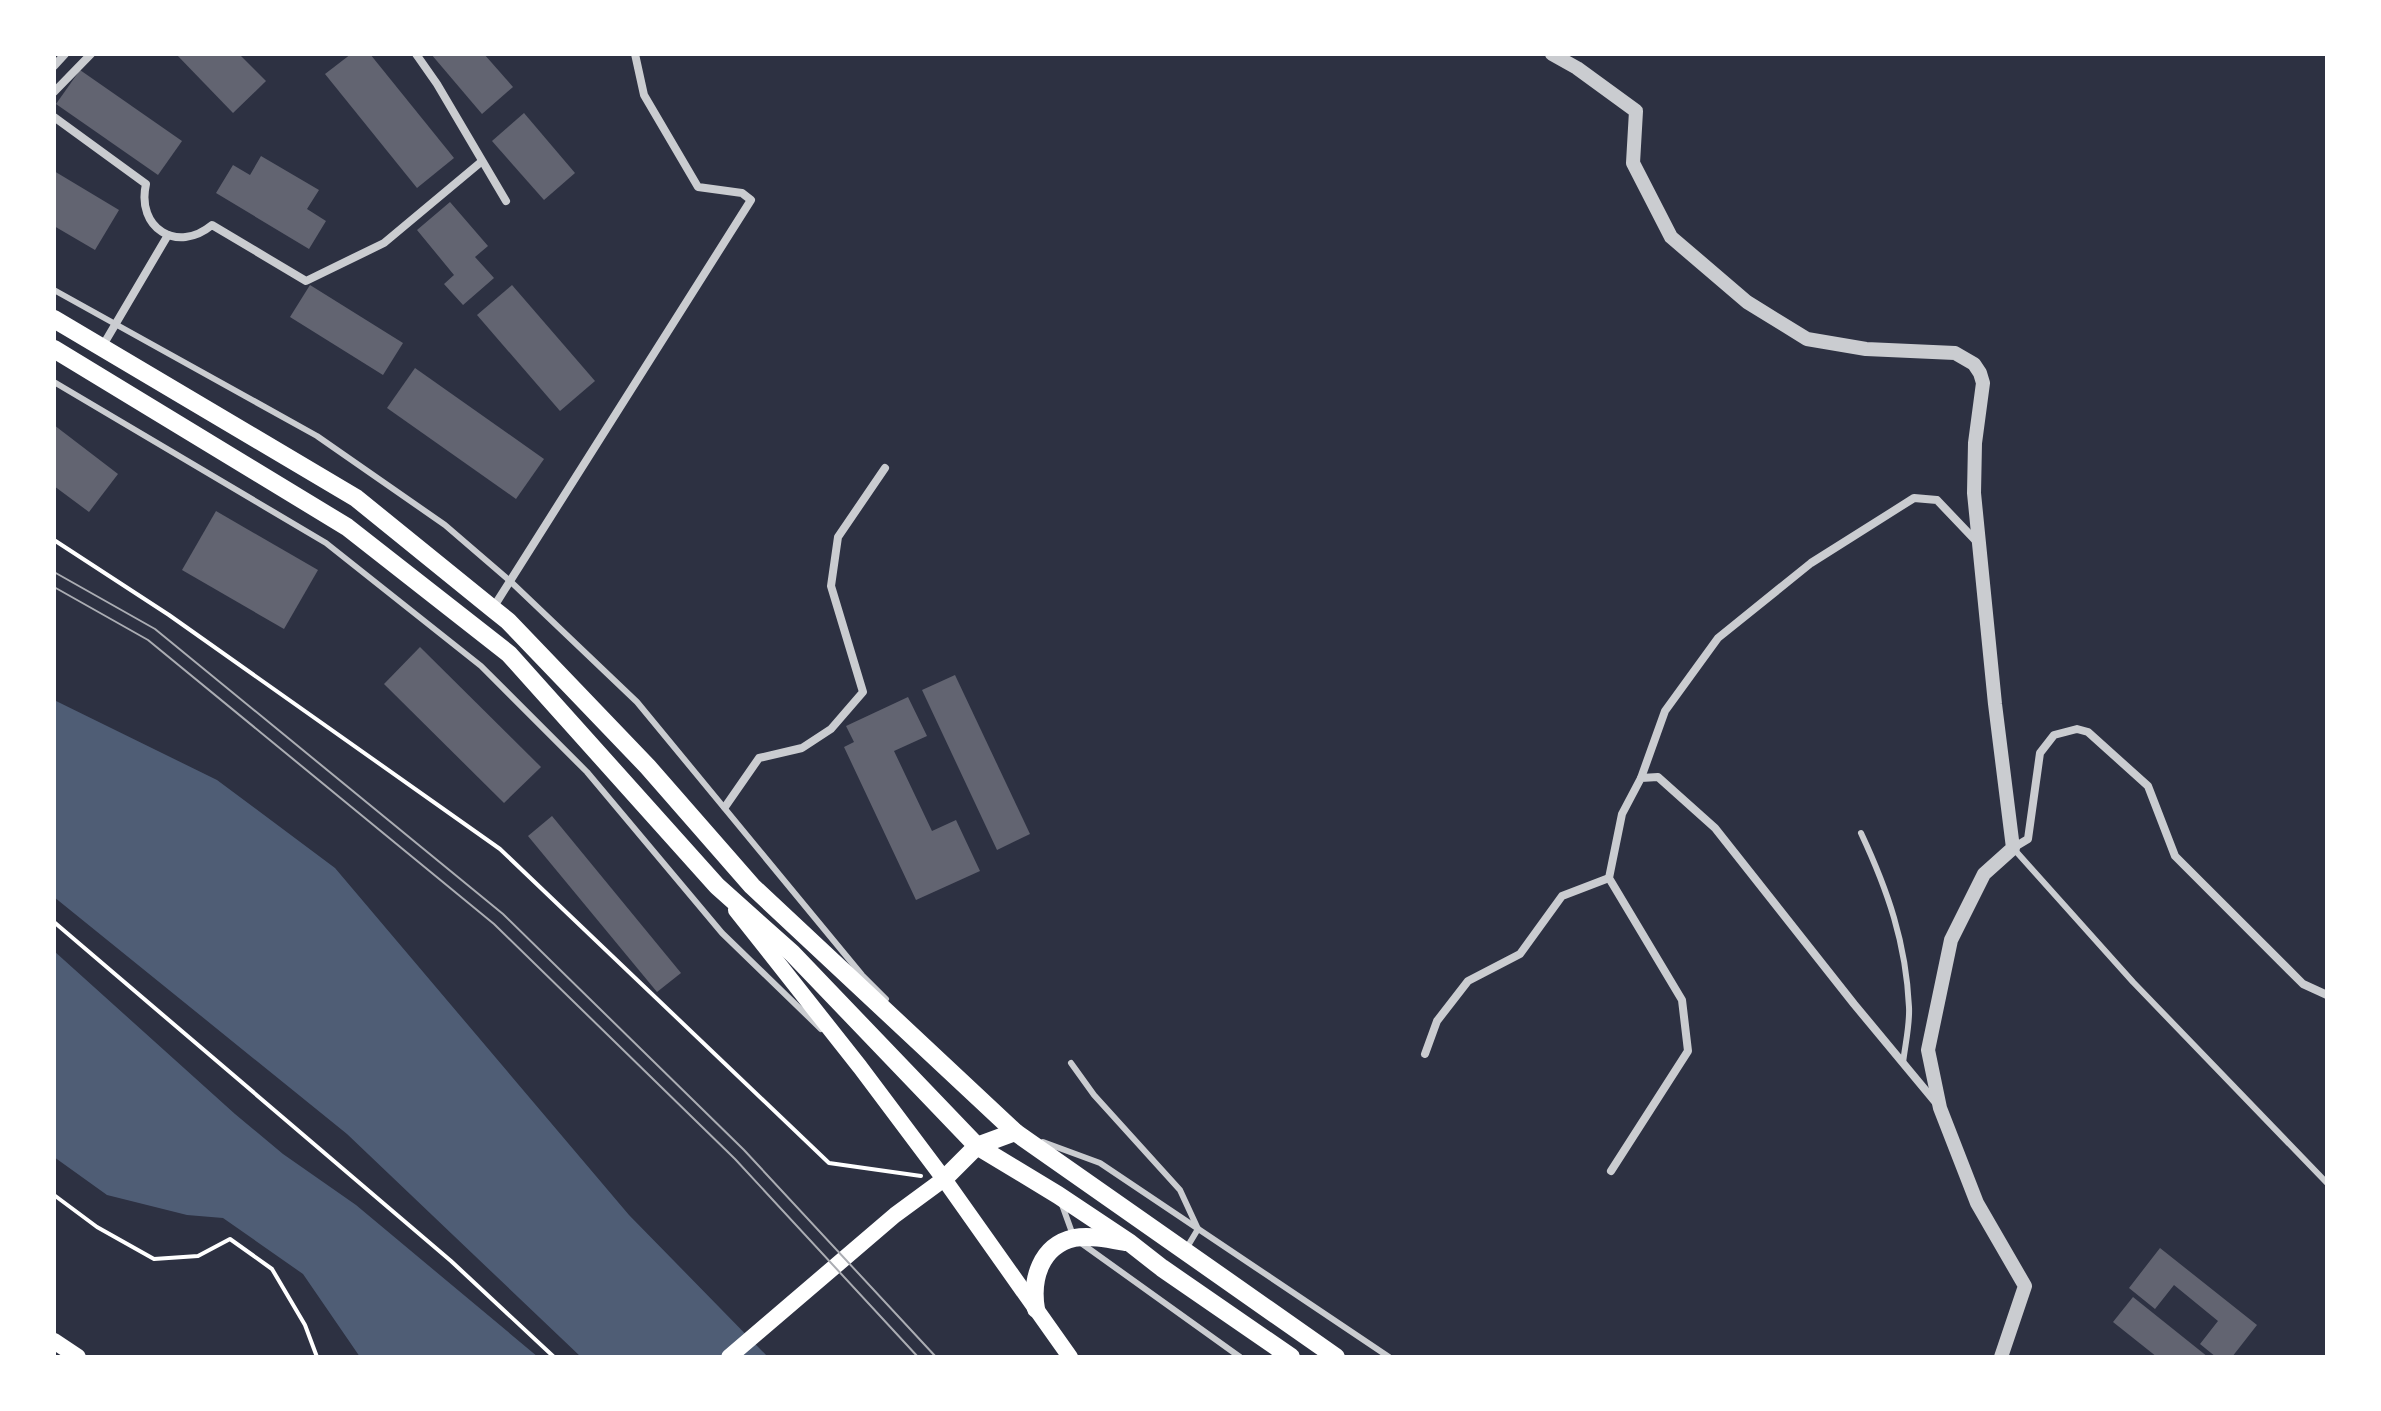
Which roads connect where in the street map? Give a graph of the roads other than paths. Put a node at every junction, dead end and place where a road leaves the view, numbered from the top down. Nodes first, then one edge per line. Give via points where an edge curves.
1 (65, 54) edge
2 (91, 54) edge
3 (416, 54) edge
4 (635, 54) edge
5 (1552, 54) edge
6 (54, 66) edge
7 (54, 92) edge
8 (54, 117) edge
9 (481, 162) junction
10 (506, 201) dead end
11 (168, 235) junction
12 (54, 290) edge
13 (54, 319) edge
14 (115, 324) junction
15 (102, 347) junction
16 (54, 349) edge
17 (54, 382) edge
18 (885, 468) dead end
19 (1979, 545) junction
20 (510, 581) junction
21 (493, 609) junction
22 (1641, 778) junction
23 (725, 807) junction
24 (1861, 833) dead end
25 (2013, 848) junction
26 (1609, 878) junction
27 (717, 886) junction
28 (2327, 995) edge
29 (1425, 1054) dead end
30 (1071, 1063) dead end
31 (1903, 1063) junction
32 (860, 1067) junction
33 (1940, 1108) junction
34 (1015, 1132) junction
35 (977, 1146) junction
36 (1611, 1171) dead end
37 (944, 1179) junction
38 (2327, 1183) edge
39 (1058, 1195) junction
40 (1198, 1229) junction
41 (1074, 1238) junction
42 (1130, 1243) junction
43 (1185, 1252) junction
44 (1036, 1309) junction
45 (54, 1341) edge
46 (78, 1357) edge
47 (729, 1357) edge
48 (1070, 1357) edge
49 (1240, 1357) edge
50 (1291, 1357) edge
51 (1336, 1357) edge
52 (1389, 1357) edge
53 (2001, 1357) edge

1 - 6 street
2 - 7 street
3 - 9 street
4 - 20 street via 644,95 698,187 742,193 751,200
5 - 19 street via 1636,111 1633,163 1671,237 1747,302 1807,339 1866,349 1955,353 1974,364 1983,383 1975,443
8 - 11 street via 146,184 144,208 157,229
9 - 10 street
9 - 11 street via 384,243 306,281 212,225 191,238
11 - 14 street
12 - 14 lane
13 - 15 main road
14 - 15 street
14 - 20 lane via 317,436 445,525
15 - 21 main road via 356,498
16 - 27 main road via 347,527 509,654
17 - 32 lane via 326,543 481,666 587,772 722,933
18 - 23 street via 838,537 831,586 863,692 831,729 802,748 759,758
19 - 22 street via 1937,500 1914,498 1811,563 1718,638 1665,711
19 - 25 street
20 - 21 street
20 - 23 lane via 637,702
21 - 34 main road via 648,767 752,886
22 - 26 street via 1622,814
22 - 31 street via 1658,777 1715,828
23 - 34 lane via 862,975
24 - 31 lane via 1900,933 1909,1009
25 - 28 street via 2028,839 2040,753 2046,743 2065,731 2088,732 2148,786 2175,856 2303,984
25 - 33 street via 1984,874 1951,940 1928,1050
25 - 38 lane via 2133,982
26 - 29 street via 1562,896 1520,954 1468,981 1437,1021
26 - 36 street via 1682,1000 1688,1051
27 - 32 main road
27 - 35 main road via 792,953
30 - 40 lane via 1180,1190
31 - 33 street
32 - 37 main road
33 - 53 street via 1977,1203 2025,1286
34 - 35 main road
34 - 40 lane via 1100,1163
34 - 43 main road
35 - 37 main road
35 - 39 main road
37 - 44 main road
37 - 47 main road
39 - 41 lane
39 - 42 main road
40 - 43 lane
40 - 52 lane
41 - 42 main road
41 - 44 main road via 1040,1266 1033,1291
41 - 49 lane
42 - 50 main road
43 - 51 main road
44 - 48 main road
45 - 46 main road

